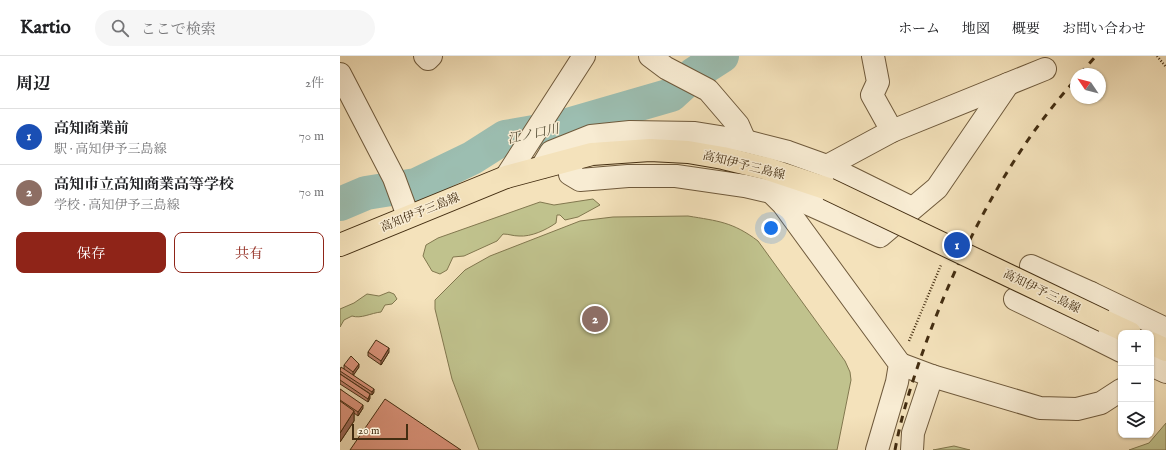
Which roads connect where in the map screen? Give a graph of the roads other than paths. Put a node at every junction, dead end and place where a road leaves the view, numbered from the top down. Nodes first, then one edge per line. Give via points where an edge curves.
1 (425, 56) edge
2 (431, 56) edge
3 (584, 56) edge
4 (650, 56) edge
5 (873, 56) edge
6 (1045, 70) dead end
7 (340, 74) edge
8 (1008, 84) junction
9 (892, 132) junction
10 (745, 141) junction
11 (572, 159) junction
12 (827, 166) junction
13 (542, 167) junction
14 (506, 177) junction
15 (771, 192) junction
16 (912, 208) junction
17 (408, 216) junction
18 (340, 245) edge
19 (1031, 266) dead end
20 (1091, 294) junction
21 (1015, 299) dead end
22 (1075, 328) junction
23 (1166, 329) edge
24 (1124, 330) edge
25 (1154, 344) edge
26 (1118, 350) edge
27 (1166, 350) edge
28 (900, 364) junction
29 (1153, 366) edge
30 (1166, 372) edge
31 (932, 376) junction
32 (1118, 392) edge
33 (876, 450) edge
34 (912, 450) edge

1 - 2 street via 428,59
3 - 14 street
4 - 10 street via 666,68 708,90 738,125
5 - 9 street via 878,82 872,95
6 - 8 street
7 - 17 street via 397,186
8 - 9 street
8 - 16 street via 937,188
9 - 12 street
10 - 12 street via 788,152
10 - 13 street via 696,133 630,132 591,136 551,152
11 - 13 main road, 高知伊予三島線
11 - 15 street via 570,174 580,180 676,176
11 - 24 main road, 高知伊予三島線, bridge via 592,154 650,150 688,152 768,168 828,189
12 - 16 street
13 - 14 main road, 高知伊予三島線
14 - 17 main road, 高知伊予三島線
15 - 16 street via 793,197 880,236
15 - 28 street via 783,204
17 - 18 main road, 高知伊予三島線
19 - 20 street
20 - 22 street
20 - 23 street
21 - 22 street
22 - 26 street
25 - 27 main road
28 - 31 street
28 - 33 street
29 - 30 street
31 - 32 street via 1040,408 1077,409 1100,402
31 - 34 street via 913,433

